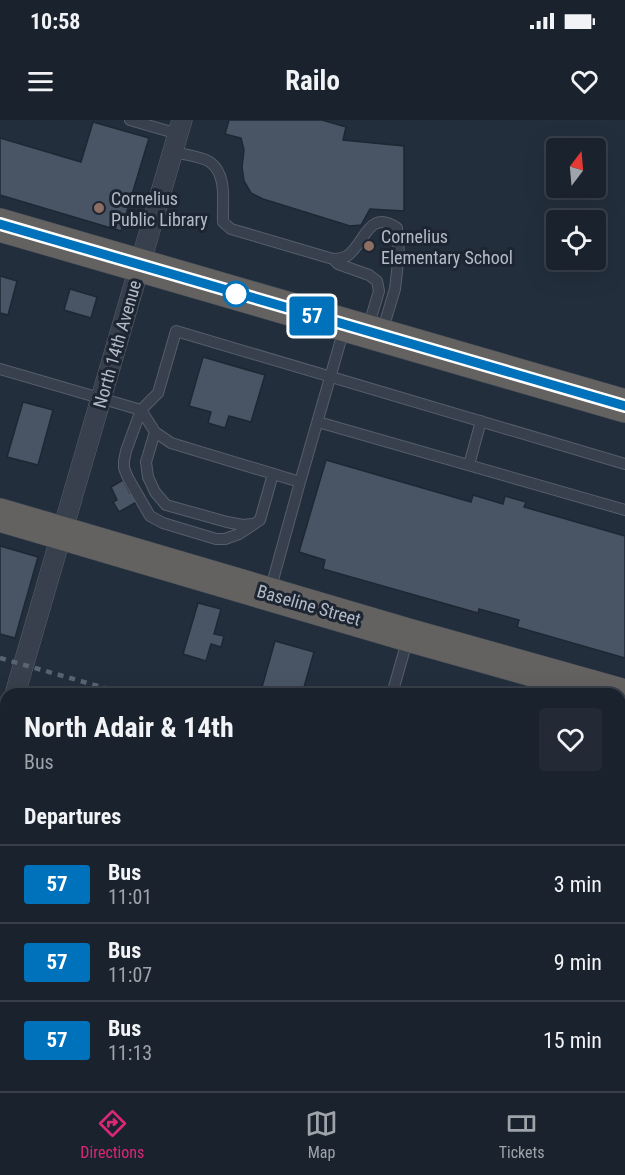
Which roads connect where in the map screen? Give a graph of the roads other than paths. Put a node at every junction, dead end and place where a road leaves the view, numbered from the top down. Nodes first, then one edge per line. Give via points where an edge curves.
1 (134, 121) edge
2 (178, 135) edge
3 (0, 225) edge
4 (333, 259) junction
5 (140, 265) junction
6 (364, 331) junction
7 (0, 369) edge
8 (331, 376) junction
9 (101, 398) junction
10 (625, 406) edge
11 (141, 410) junction
12 (481, 421) junction
13 (318, 422) junction
14 (155, 432) junction
15 (625, 464) edge
16 (469, 465) junction
17 (273, 474) junction
18 (300, 482) junction
19 (625, 510) edge
20 (0, 515) edge
21 (253, 524) junction
22 (62, 533) junction
23 (269, 594) junction
24 (408, 635) junction
25 (17, 688) edge
26 (393, 688) edge
27 (594, 688) edge

1 - 2 lane
2 - 4 lane via 218,170 223,183 223,222 231,229
2 - 5 street, North 14th Avenue
3 - 5 highway
4 - 6 lane via 376,281 379,291
4 - 6 lane via 346,257 368,228 378,223 397,228 395,289
5 - 6 highway
5 - 9 street, North 14th Avenue
6 - 8 lane
6 - 10 highway
7 - 9 lane
8 - 11 lane via 176,331 158,393
8 - 12 lane
8 - 13 lane
9 - 11 lane
9 - 22 street, North 14th Avenue
11 - 14 lane
11 - 21 lane via 124,468 150,516 216,539 239,534
12 - 15 lane
12 - 16 lane
13 - 16 lane
13 - 18 lane
14 - 17 lane via 171,443
14 - 21 lane via 146,462 148,477 166,505 227,522
16 - 19 lane
17 - 18 lane
17 - 21 lane via 260,520
18 - 23 lane
20 - 22 highway, Baseline Street
22 - 23 highway, Baseline Street
22 - 25 street, North 14th Avenue
23 - 24 highway, Baseline Street
24 - 26 lane
24 - 27 highway, Baseline Street

